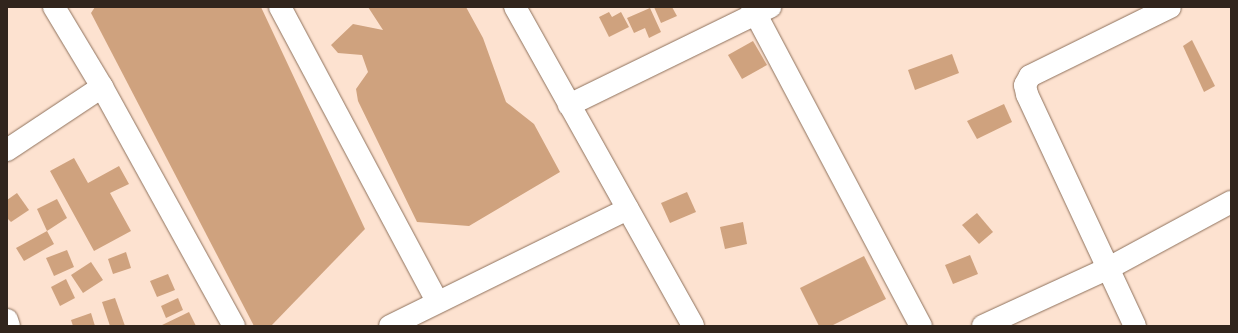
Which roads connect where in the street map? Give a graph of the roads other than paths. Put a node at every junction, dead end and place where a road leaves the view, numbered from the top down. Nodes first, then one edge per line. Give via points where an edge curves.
1 (54, 7) edge
2 (280, 7) edge
3 (515, 7) edge
4 (1170, 7) edge
5 (759, 9) edge
6 (102, 87) junction
7 (569, 105) junction
8 (7, 150) edge
9 (1231, 202) edge
10 (628, 209) junction
11 (1107, 269) junction
12 (437, 301) junction
13 (7, 320) edge
14 (10, 326) edge
15 (234, 326) edge
16 (390, 326) edge
17 (693, 326) edge
18 (921, 326) edge
19 (983, 326) edge
20 (1135, 326) edge

1 - 6 street
2 - 12 street
3 - 7 street
4 - 11 street via 1030,76 1025,85 1026,94
5 - 7 street
5 - 18 street
6 - 8 street
6 - 15 street
7 - 10 street
9 - 11 street
10 - 12 street
10 - 17 street
11 - 19 street
11 - 20 street
12 - 16 street
13 - 14 street

